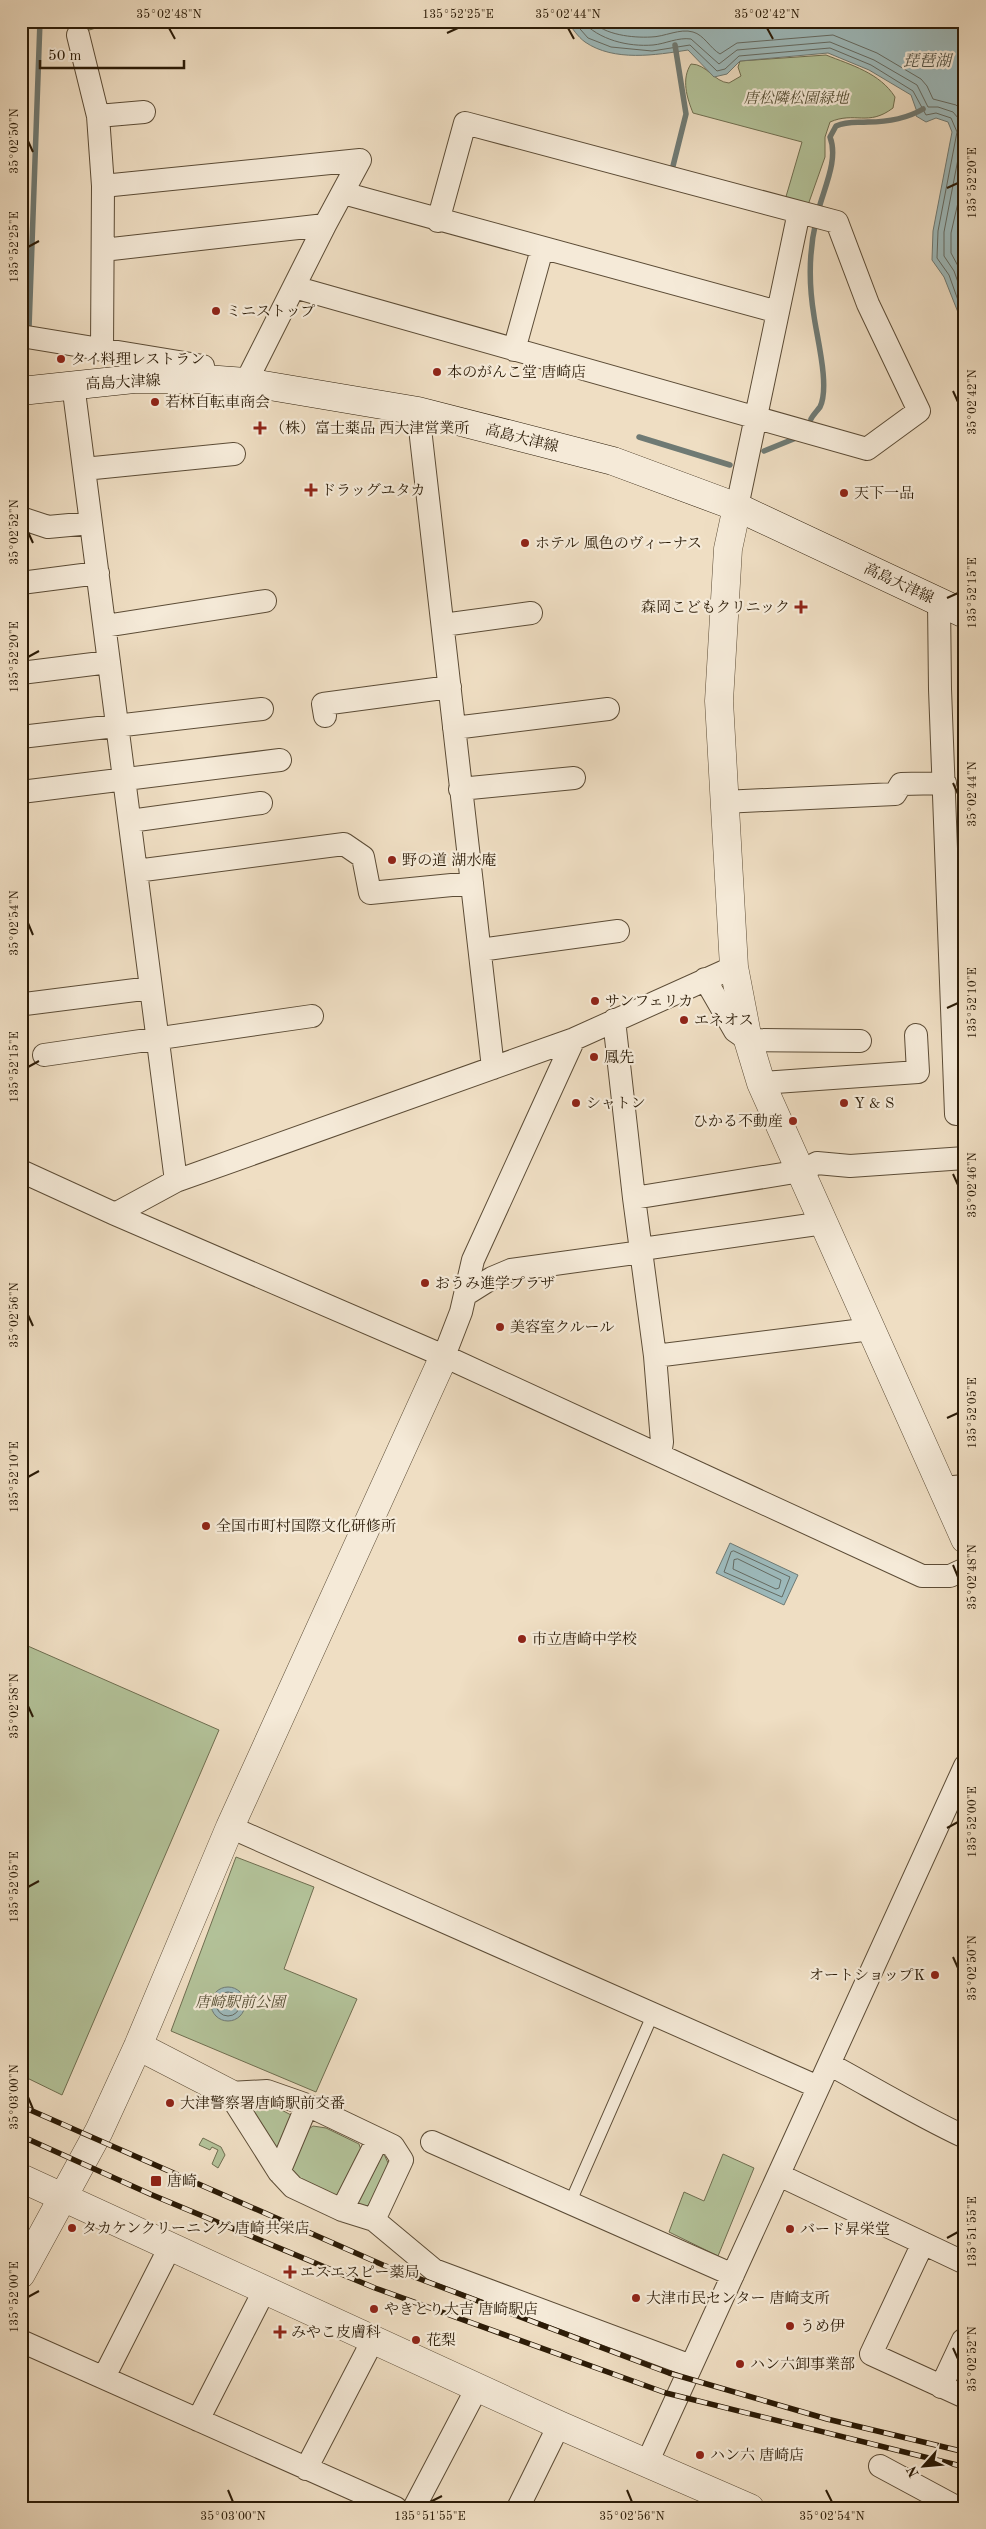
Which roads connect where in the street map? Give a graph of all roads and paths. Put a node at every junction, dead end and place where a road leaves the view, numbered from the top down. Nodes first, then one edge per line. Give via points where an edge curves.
1 (78, 35) dead end
2 (144, 112) dead end
3 (98, 116) junction
4 (103, 186) junction
5 (343, 193) junction
6 (802, 213) junction
7 (438, 220) junction
8 (325, 225) junction
9 (542, 249) junction
10 (103, 250) junction
11 (294, 287) junction
12 (778, 312) junction
13 (21, 336) edge
14 (102, 350) junction
15 (514, 350) junction
16 (205, 379) junction
17 (246, 382) junction
18 (73, 384) junction
19 (21, 391) edge
20 (418, 411) junction
21 (756, 418) junction
22 (234, 454) dead end
23 (84, 469) junction
24 (737, 507) junction
25 (21, 518) edge
26 (91, 523) junction
27 (98, 573) junction
28 (21, 583) edge
29 (265, 602) dead end
30 (939, 602) junction
31 (531, 613) dead end
32 (965, 614) edge
33 (443, 625) junction
34 (105, 626) junction
35 (109, 662) junction
36 (21, 673) edge
37 (450, 687) junction
38 (262, 709) dead end
39 (608, 709) dead end
40 (325, 716) dead end
41 (118, 726) junction
42 (454, 728) junction
43 (21, 737) edge
44 (280, 760) dead end
45 (574, 778) dead end
46 (125, 781) junction
47 (945, 782) junction
48 (460, 790) junction
49 (21, 792) edge
50 (723, 802) junction
51 (261, 803) dead end
52 (130, 820) junction
53 (136, 872) junction
54 (472, 882) junction
55 (618, 931) dead end
56 (480, 950) junction
57 (734, 967) junction
58 (705, 980) junction
59 (151, 988) junction
60 (24, 1004) dead end
61 (312, 1016) dead end
62 (614, 1020) junction
63 (916, 1035) dead end
64 (574, 1039) junction
65 (158, 1040) junction
66 (748, 1040) junction
67 (860, 1040) dead end
68 (44, 1055) dead end
69 (493, 1068) junction
70 (760, 1083) junction
71 (956, 1114) dead end
72 (965, 1158) edge
73 (21, 1171) edge
74 (801, 1171) junction
75 (176, 1181) junction
76 (634, 1198) junction
77 (115, 1214) junction
78 (824, 1223) junction
79 (642, 1251) junction
80 (465, 1295) junction
81 (871, 1329) junction
82 (444, 1356) junction
83 (656, 1356) junction
84 (660, 1455) junction
85 (953, 1487) edge
86 (965, 1538) edge
87 (965, 1569) edge
88 (965, 1766) edge
89 (230, 1827) junction
90 (653, 2014) junction
91 (138, 2046) junction
92 (829, 2064) junction
93 (818, 2087) junction
94 (229, 2093) junction
95 (307, 2105) junction
96 (965, 2137) edge
97 (378, 2139) junction
98 (432, 2142) dead end
99 (279, 2172) junction
100 (779, 2175) junction
101 (21, 2178) edge
102 (63, 2198) junction
103 (570, 2203) junction
104 (342, 2210) junction
105 (374, 2220) junction
106 (923, 2243) junction
107 (170, 2247) junction
108 (965, 2263) edge
109 (21, 2274) edge
110 (733, 2275) junction
111 (264, 2291) junction
112 (373, 2340) junction
113 (963, 2340) dead end
114 (21, 2341) edge
115 (692, 2366) junction
116 (104, 2378) junction
117 (941, 2387) junction
118 (476, 2388) junction
119 (965, 2398) edge
120 (198, 2420) junction
121 (559, 2425) junction
122 (648, 2463) junction
123 (880, 2466) dead end
124 (306, 2469) junction
125 (707, 2499) edge
126 (396, 2508) edge
127 (414, 2508) edge
128 (518, 2508) edge
129 (750, 2508) edge
130 (958, 2508) edge

1 - 3 street
2 - 3 street
3 - 4 street
4 - 5 street via 360,160
4 - 10 street
5 - 7 street
5 - 8 street
6 - 7 street via 464,123
6 - 12 street
6 - 21 street via 837,222 868,304 919,411 866,450
7 - 9 street
8 - 10 street
8 - 11 street
9 - 12 street
9 - 15 street
10 - 14 street
11 - 15 street
11 - 17 street
12 - 21 street
13 - 14 street
14 - 16 street via 203,366
15 - 21 street
16 - 17 street, 高島大津線
16 - 18 street, 高島大津線 via 134,379
17 - 20 street, 高島大津線
18 - 19 street, 高島大津線
18 - 23 street
20 - 24 street, 高島大津線 via 613,461
20 - 33 street
21 - 24 street
22 - 23 street
23 - 26 street
24 - 30 street, 高島大津線
24 - 50 street via 728,549 718,701
25 - 26 street via 48,528
26 - 27 street
27 - 28 street
27 - 34 street
29 - 34 street
30 - 32 street, 高島大津線
30 - 47 street
31 - 33 street
33 - 37 street
34 - 35 street
35 - 36 street
35 - 41 street
37 - 40 street via 323,704
37 - 42 street
38 - 41 street
39 - 42 street
41 - 43 street
41 - 46 street
42 - 48 street
44 - 46 street
45 - 48 street
46 - 49 street
46 - 52 street
47 - 50 street via 901,784 895,794
47 - 71 street
48 - 54 street
50 - 57 street
51 - 52 street
52 - 53 street
53 - 54 street via 344,844 362,856 370,894
53 - 59 street
54 - 56 street
55 - 56 street
56 - 69 street
57 - 58 street
57 - 66 street
58 - 62 street
58 - 66 street via 735,1031
59 - 60 street
59 - 65 street
61 - 65 street
62 - 64 street
62 - 76 street
63 - 70 street via 918,1072
64 - 69 street
64 - 80 street via 473,1260
65 - 68 street
65 - 75 street
66 - 67 street
66 - 70 street
69 - 75 street
70 - 74 street
72 - 74 street via 850,1166 817,1162
73 - 77 street
74 - 76 street
74 - 78 street
75 - 77 street
76 - 79 street
77 - 82 street
78 - 79 street
78 - 81 street
79 - 80 street via 511,1270
79 - 83 street
80 - 82 street
81 - 83 street
81 - 85 street
82 - 84 street
82 - 89 street
83 - 84 street via 662,1442
84 - 87 street via 922,1576 950,1576
85 - 86 street
88 - 92 street
89 - 90 street
89 - 91 street
90 - 93 street
90 - 103 lane
91 - 94 street
91 - 102 street via 99,2131
92 - 93 street
92 - 96 street
93 - 100 street
94 - 95 street via 267,2090
94 - 99 street
95 - 97 street
95 - 99 street
97 - 104 street
97 - 105 street via 393,2146 402,2160
98 - 103 street
99 - 104 street via 293,2187
100 - 106 street
100 - 110 street
101 - 102 street
102 - 107 street
102 - 109 street
103 - 110 street
104 - 105 street
105 - 115 street via 434,2270
106 - 108 street
106 - 117 street via 871,2354
107 - 111 street
107 - 116 street
110 - 115 street
111 - 112 street
111 - 120 street
112 - 118 street
112 - 124 street
113 - 117 street
114 - 116 street
115 - 122 street
116 - 120 street
117 - 119 street
118 - 121 street
118 - 127 street
120 - 124 street
121 - 122 street
121 - 128 street
122 - 125 street
123 - 130 street
124 - 126 street
125 - 129 street

